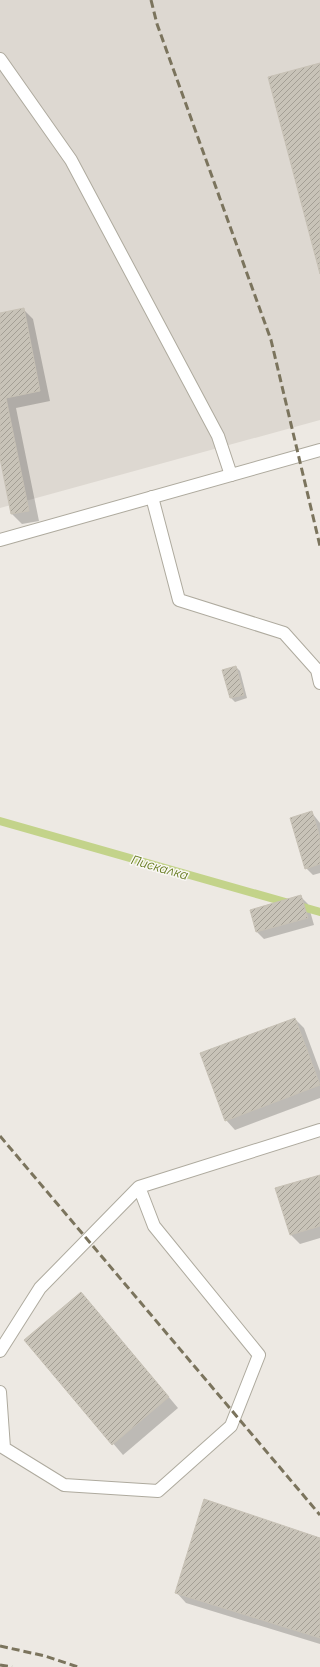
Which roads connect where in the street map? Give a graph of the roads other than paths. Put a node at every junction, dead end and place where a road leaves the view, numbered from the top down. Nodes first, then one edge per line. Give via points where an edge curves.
1 (0, 59) edge
2 (320, 450) edge
3 (231, 475) junction
4 (152, 497) junction
5 (0, 540) edge
6 (320, 683) edge
7 (320, 1130) edge
8 (139, 1187) junction
9 (0, 1351) edge
10 (0, 1392) edge

1 - 3 street via 71,160 218,436
2 - 3 street
3 - 4 street
4 - 5 street
4 - 6 street via 179,600 284,633 317,670
7 - 8 street
8 - 9 street via 40,1288
8 - 10 street via 154,1226 259,1355 232,1426 158,1491 64,1485 4,1448

